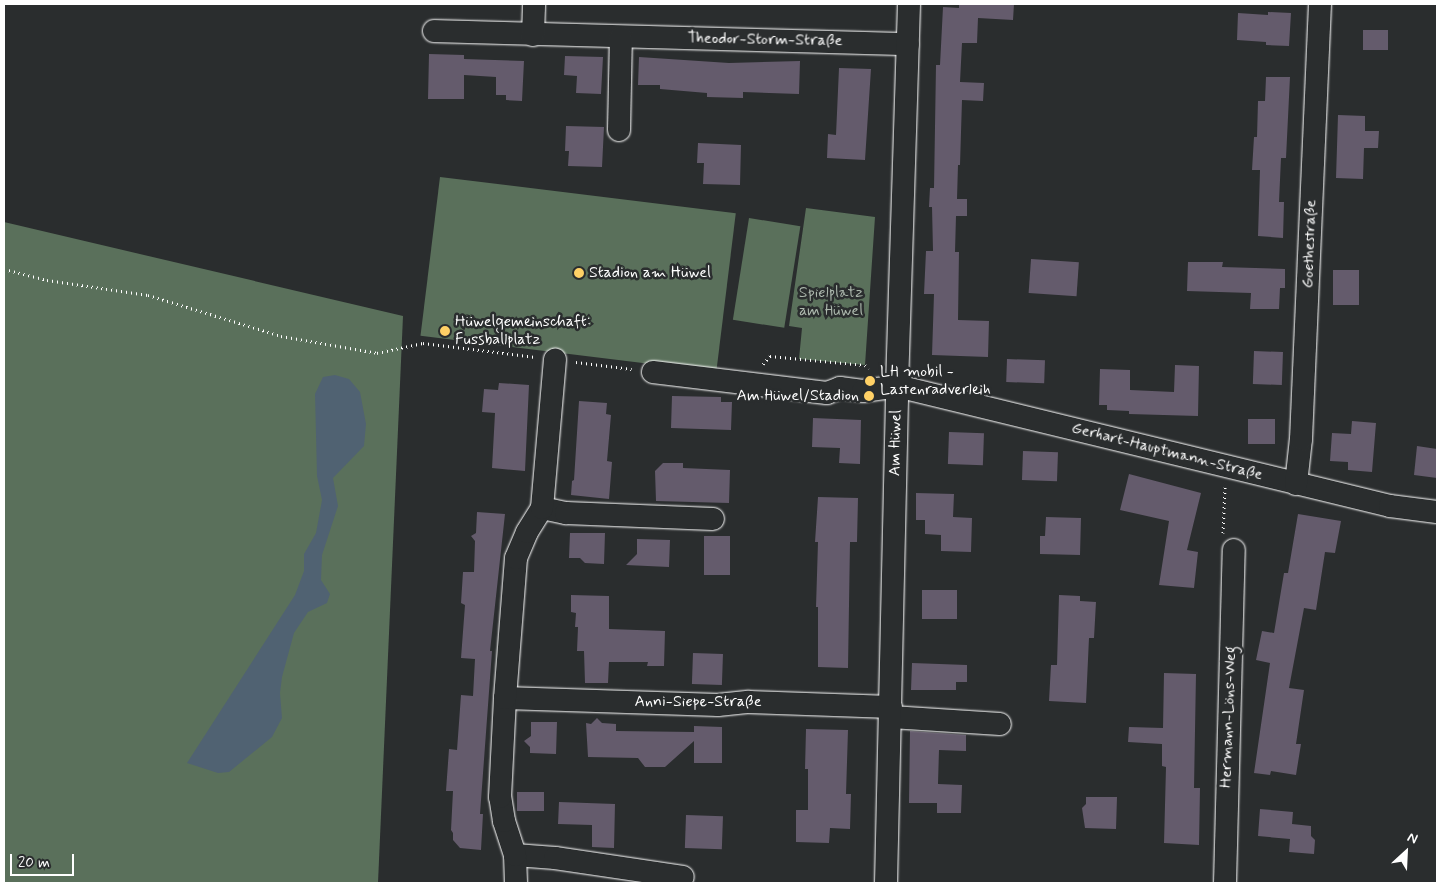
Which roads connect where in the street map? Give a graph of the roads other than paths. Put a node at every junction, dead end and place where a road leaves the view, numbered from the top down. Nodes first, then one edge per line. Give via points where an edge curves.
1 (534, 4) edge
2 (909, 4) edge
3 (1320, 4) edge
4 (434, 31) dead end
5 (533, 35) junction
6 (621, 37) junction
7 (908, 44) junction
8 (619, 130) dead end
9 (555, 360) road end
10 (653, 372) road end
11 (897, 386) junction
12 (1296, 484) junction
13 (542, 508) junction
14 (1437, 512) edge
15 (713, 519) dead end
16 (1234, 550) road end
17 (504, 698) junction
18 (891, 712) junction
19 (1000, 724) dead end
20 (515, 855) junction
21 (684, 877) dead end
22 (516, 883) edge
23 (886, 883) edge
24 (1225, 883) edge

1 - 5 street
2 - 7 street, Am Hüwel
3 - 12 street, Goethestraße via 1301,439
4 - 5 street, Theodor-Storm-Straße
5 - 6 street, Theodor-Storm-Straße
6 - 7 street, Theodor-Storm-Straße
6 - 8 street
7 - 11 street, Am Hüwel
9 - 13 street
10 - 11 street via 827,393 840,388 862,391
11 - 12 street, Gerhart-Hauptmann-Straße
11 - 18 street, Am Hüwel
12 - 14 street, Gerhart-Hauptmann-Straße via 1390,506
13 - 15 street via 566,513
13 - 17 street via 516,558
16 - 24 street, Hermann-Löns-Weg
17 - 18 street, Anni-Siepe-Straße via 718,705 749,702
17 - 20 street via 500,797
18 - 19 street, Anni-Siepe-Straße
18 - 23 street, Am Hüwel
20 - 21 street
20 - 22 street

